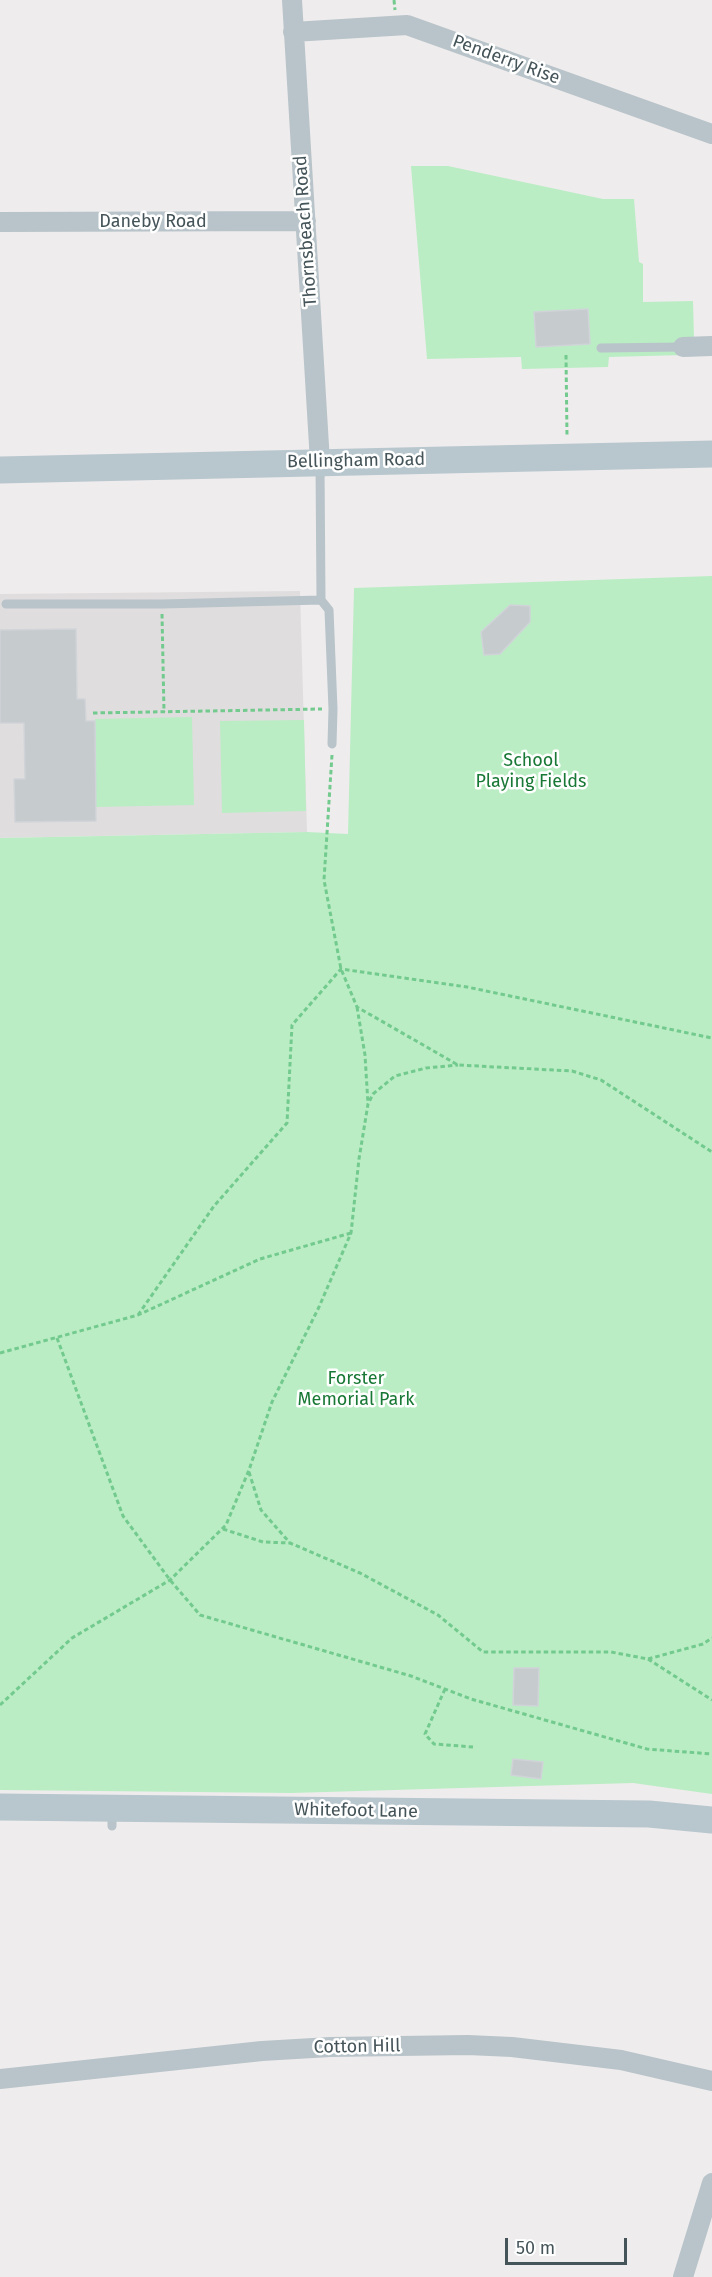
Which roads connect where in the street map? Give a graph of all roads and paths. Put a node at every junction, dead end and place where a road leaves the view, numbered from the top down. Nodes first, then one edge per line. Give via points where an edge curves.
1 (292, 0) edge
2 (293, 32) junction
3 (712, 134) edge
4 (306, 221) junction
5 (0, 222) edge
6 (712, 346) edge
7 (683, 347) joint
8 (601, 348) dead end
9 (566, 355) dead end
10 (712, 454) edge
11 (568, 457) junction
12 (320, 462) junction
13 (0, 470) edge
14 (321, 600) junction
15 (6, 604) dead end
16 (162, 604) junction
17 (333, 709) junction
18 (164, 712) junction
19 (93, 713) dead end
20 (332, 744) joint
21 (341, 969) junction
22 (357, 1007) junction
23 (712, 1038) edge
24 (458, 1065) junction
25 (368, 1104) junction
26 (712, 1152) edge
27 (351, 1233) junction
28 (138, 1316) junction
29 (57, 1338) junction
30 (0, 1353) edge
31 (249, 1470) junction
32 (223, 1529) junction
33 (290, 1543) junction
34 (170, 1580) junction
35 (712, 1638) edge
36 (648, 1659) junction
37 (445, 1689) junction
38 (712, 1700) edge
39 (0, 1705) edge
40 (473, 1747) dead end
41 (712, 1754) edge
42 (0, 1807) edge
43 (112, 1817) junction
44 (712, 1820) edge
45 (0, 1825) edge
46 (712, 1838) edge
47 (0, 2079) edge
48 (712, 2081) edge
49 (712, 2184) edge
50 (683, 2277) edge

1 - 2 street, Thornsbeach Road
2 - 3 street, Penderry Rise via 407,25
2 - 4 street, Thornsbeach Road
4 - 5 street, Daneby Road
4 - 12 street, Thornsbeach Road
6 - 7 street
7 - 8 lane
9 - 11 path
10 - 11 street, Bellingham Road
11 - 12 street, Bellingham Road
12 - 13 street, Bellingham Road
12 - 14 lane
14 - 16 lane
14 - 17 lane via 328,610
15 - 16 lane
16 - 18 path
17 - 18 path
17 - 20 lane
18 - 19 path
20 - 21 path via 324,880
21 - 22 path
21 - 23 path via 467,987
21 - 28 path via 292,1025 287,1123 214,1206
22 - 24 path
22 - 25 path
24 - 25 path via 395,1076 373,1094
24 - 26 path via 572,1071 601,1080
25 - 27 path
27 - 28 path via 260,1259
27 - 31 path via 272,1402
28 - 29 path
29 - 30 path
29 - 34 path via 123,1516
31 - 32 path
31 - 33 path via 261,1510
32 - 33 path via 263,1542
32 - 34 path
33 - 36 path via 360,1573 438,1615 483,1652 611,1652
34 - 37 path via 200,1615
34 - 39 path via 72,1638
35 - 36 path
36 - 38 path
37 - 40 path via 425,1734 434,1744
37 - 41 path via 471,1700 647,1749
42 - 43 street, Whitefoot Lane
43 - 44 street, Whitefoot Lane via 649,1814
43 - 45 street, Whitefoot Lane
43 - 46 street, Whitefoot Lane via 644,1832
47 - 48 street, Cotton Hill via 262,2050 468,2045 621,2060
49 - 50 street

